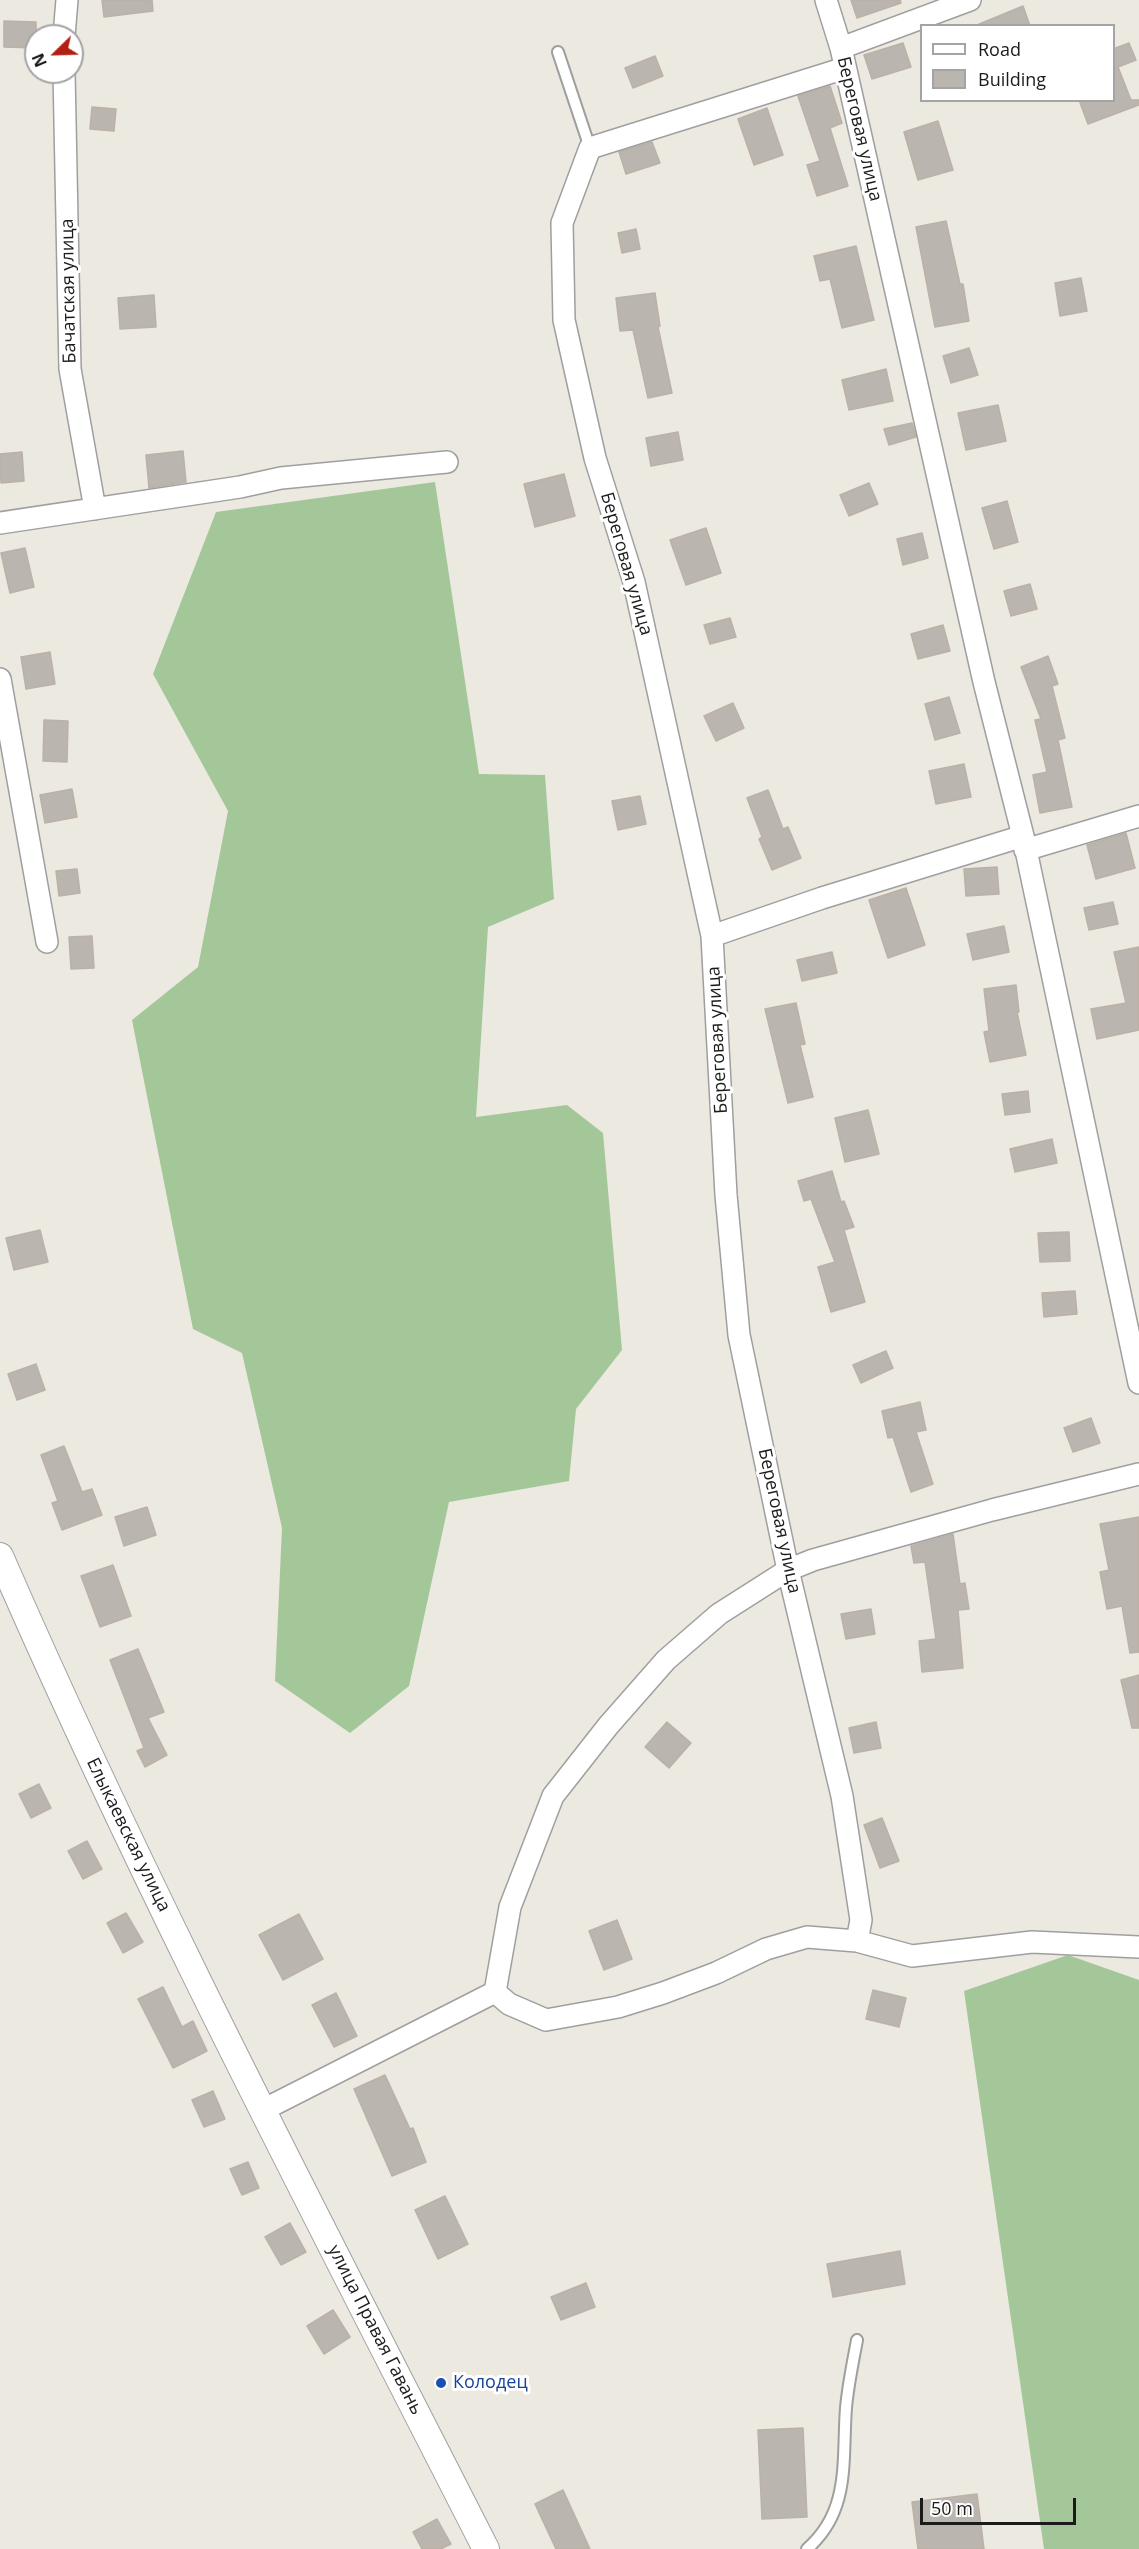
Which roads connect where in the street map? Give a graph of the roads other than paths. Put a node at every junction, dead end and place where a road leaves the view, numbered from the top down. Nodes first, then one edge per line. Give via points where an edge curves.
1 (67, 0) edge
2 (826, 0) edge
3 (970, 0) edge
4 (65, 24) edge
5 (558, 52) dead end
6 (843, 58) junction
7 (64, 84) edge
8 (590, 148) junction
9 (447, 462) dead end
10 (95, 509) junction
11 (0, 523) edge
12 (0, 679) edge
13 (1139, 816) edge
14 (1024, 843) junction
15 (712, 936) junction
16 (47, 942) dead end
17 (1139, 1383) edge
18 (1139, 1474) edge
19 (0, 1557) edge
20 (788, 1570) junction
21 (857, 1941) junction
22 (1139, 1947) edge
23 (495, 1992) junction
24 (263, 2110) junction
25 (857, 2340) dead end
26 (486, 2549) edge
27 (807, 2549) edge

1 - 4 street
2 - 6 street, Береговая улица
3 - 6 street
5 - 8 lane
6 - 8 street
6 - 14 street, Береговая улица
7 - 10 street, Бачатская улица via 70,369
8 - 15 street, Береговая улица via 562,223 564,320 595,458 634,582
9 - 10 street via 281,478
10 - 11 street
12 - 16 street
13 - 14 street
14 - 15 street via 822,898
14 - 17 street, Береговая улица
15 - 20 street, Береговая улица via 726,1195 739,1335
18 - 20 street via 992,1510
19 - 24 street, Елыкаевская улица via 115,1809
20 - 21 street, Береговая улица via 842,1796 861,1920
20 - 23 street via 718,1614 666,1660 553,1796 510,1907
21 - 22 street via 912,1956 1032,1942
21 - 23 street via 807,1937 765,1949 663,1993 618,2007 546,2020 509,2004
23 - 24 street
24 - 26 street, улица Правая Гавань
25 - 27 lane via 846,2405 842,2485 833,2518

